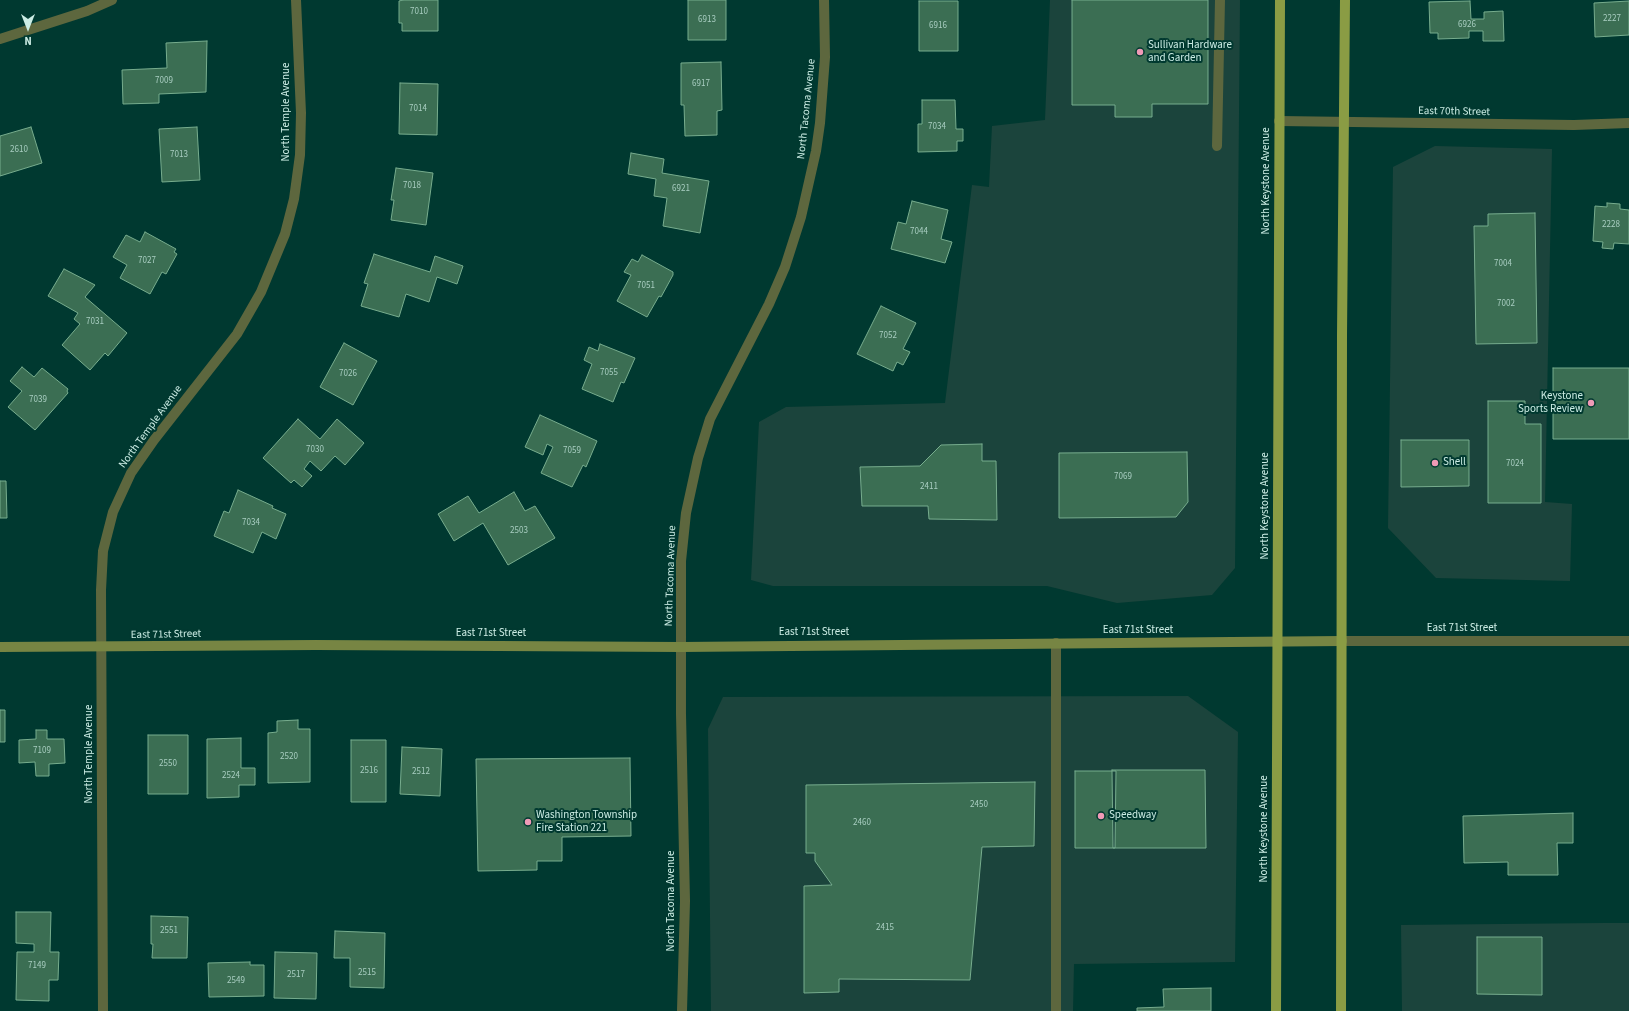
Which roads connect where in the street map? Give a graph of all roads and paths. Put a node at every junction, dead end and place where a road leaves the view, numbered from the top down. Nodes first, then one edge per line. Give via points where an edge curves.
1 (112, 0) edge
2 (296, 0) edge
3 (824, 0) edge
4 (1220, 0) edge
5 (1280, 0) edge
6 (1345, 0) edge
7 (0, 39) edge
8 (1279, 121) junction
9 (1344, 122) junction
10 (1629, 123) edge
11 (1217, 146) dead end
12 (1342, 641) junction
13 (1629, 641) edge
14 (1277, 642) junction
15 (1056, 643) junction
16 (0, 647) edge
17 (101, 647) junction
18 (681, 647) junction
19 (103, 1011) edge
20 (682, 1011) edge
21 (1056, 1011) edge
22 (1276, 1011) edge
23 (1341, 1011) edge

1 - 7 street via 87,11
2 - 17 street, North Temple Avenue via 301,137 295,193 285,234 261,292 237,334 138,462 120,494 102,560
3 - 18 street, North Tacoma Avenue via 823,97 811,177 785,267 763,317 710,419 698,458 683,535
4 - 11 street
5 - 8 main road, North Keystone Avenue
6 - 9 main road
8 - 9 street, East 70th Street
8 - 14 main road, North Keystone Avenue
9 - 10 street, East 70th Street via 1574,125
9 - 12 main road
12 - 13 street, East 71st Street
12 - 14 main road, East 71st Street
12 - 23 main road
14 - 15 main road, East 71st Street
14 - 22 main road, North Keystone Avenue
15 - 18 main road, East 71st Street
15 - 21 street
16 - 17 main road, East 71st Street
17 - 18 main road, East 71st Street
17 - 19 street, North Temple Avenue
18 - 20 street, North Tacoma Avenue via 685,901

